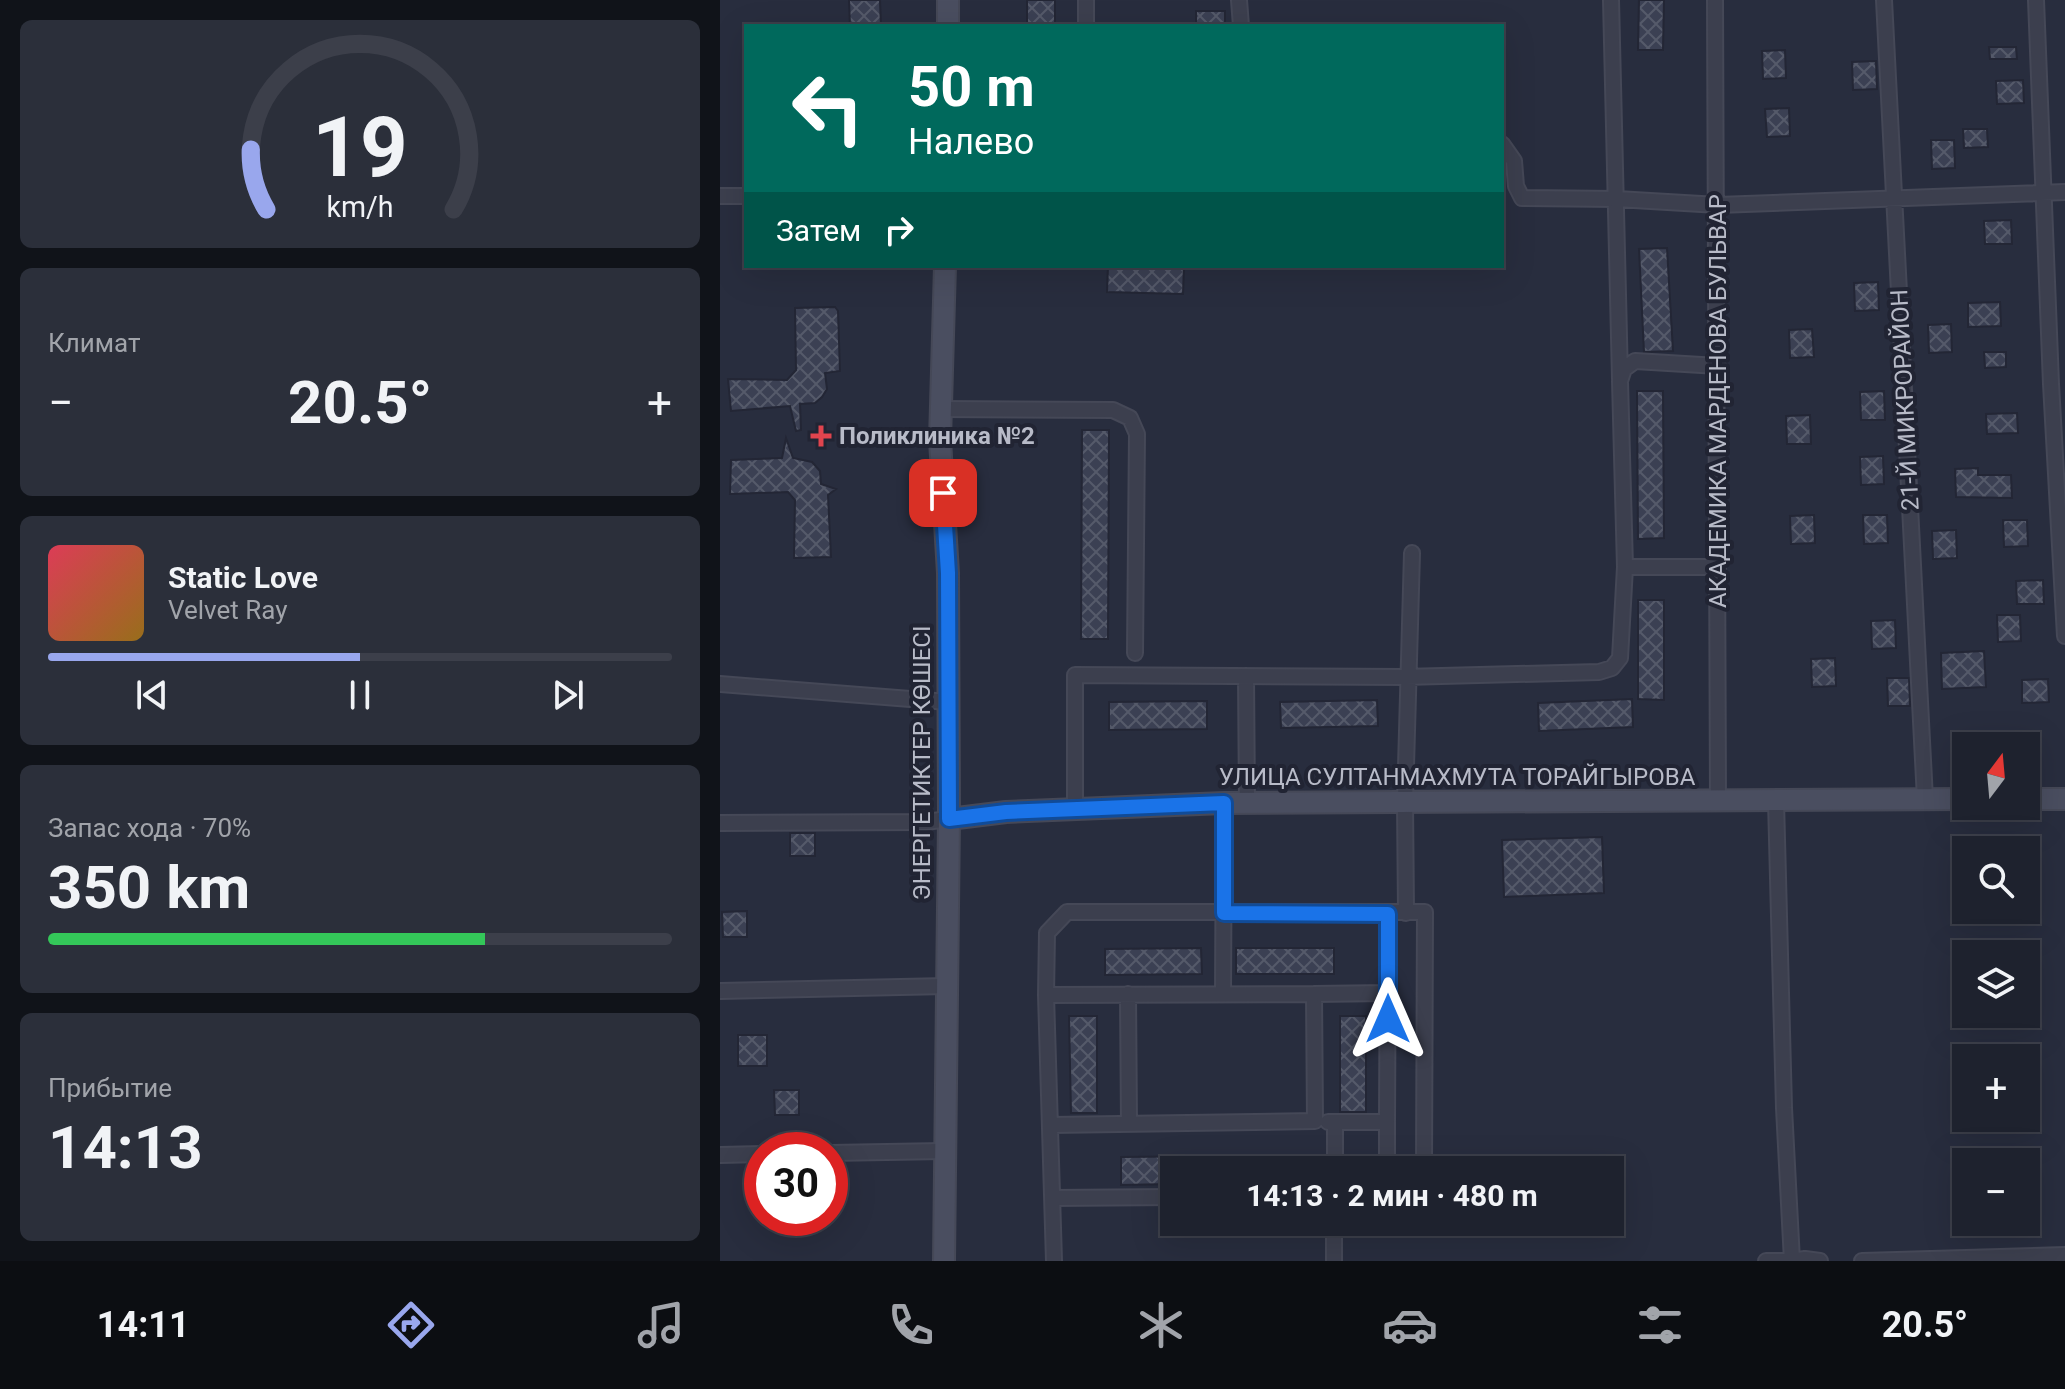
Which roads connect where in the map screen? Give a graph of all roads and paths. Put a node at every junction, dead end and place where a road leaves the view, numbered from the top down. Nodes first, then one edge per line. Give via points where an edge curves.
1 (948, 0) edge
2 (1086, 0) edge
3 (1239, 0) edge
4 (1611, 0) edge
5 (1715, 0) edge
6 (1884, 0) edge
7 (2036, 0) edge
8 (948, 24) edge
9 (1086, 24) edge
10 (1241, 24) edge
11 (1504, 147) edge
12 (2043, 192) junction
13 (2065, 192) edge
14 (720, 196) edge
15 (744, 196) edge
16 (1894, 198) junction
17 (1617, 199) junction
18 (1718, 205) junction
19 (945, 268) edge
20 (1718, 366) junction
21 (1620, 381) junction
22 (941, 409) junction
23 (1412, 553) dead end
24 (1625, 567) junction
25 (1718, 567) junction
26 (2065, 636) edge
27 (1135, 653) dead end
28 (1246, 676) junction
29 (1409, 677) junction
30 (720, 684) edge
31 (948, 702) junction
32 (1925, 799) junction
33 (1952, 799) edge
34 (2040, 799) edge
35 (2065, 799) edge
36 (1776, 801) junction
37 (1405, 802) junction
38 (1718, 802) junction
39 (1224, 803) junction
40 (1247, 803) junction
41 (1075, 810) junction
42 (949, 819) junction
43 (720, 823) edge
44 (1224, 913) junction
45 (1406, 913) junction
46 (1388, 914) junction
47 (947, 986) junction
48 (720, 991) edge
49 (1388, 993) junction
50 (1128, 994) junction
51 (1223, 994) junction
52 (1314, 994) junction
53 (1046, 995) junction
54 (1315, 1121) junction
55 (1335, 1122) junction
56 (1387, 1122) junction
57 (1129, 1124) junction
58 (1051, 1125) junction
59 (943, 1151) junction
60 (848, 1153) edge
61 (744, 1154) edge
62 (720, 1155) edge
63 (1335, 1156) edge
64 (1387, 1156) edge
65 (1424, 1156) edge
66 (1160, 1197) edge
67 (1053, 1198) junction
68 (1334, 1236) edge
69 (2065, 1255) edge
70 (944, 1261) edge
71 (1054, 1261) edge
72 (1334, 1261) edge
73 (1766, 1261) edge
74 (1792, 1261) edge
75 (1820, 1261) edge
76 (1862, 1261) edge

1 - 8 main road
2 - 9 street
3 - 10 street
4 - 17 street
5 - 18 street, АКАДЕМИКА МАРДЕНОВА БУЛЬВАР
6 - 16 street, 21-Й МИКРОРАЙОН
7 - 12 street
11 - 17 street via 1514,161 1522,198
12 - 13 street
12 - 16 street
12 - 26 street
14 - 15 street
16 - 18 street
16 - 32 street, 21-Й МИКРОРАЙОН
17 - 18 street
17 - 21 street
18 - 20 street, АКАДЕМИКА МАРДЕНОВА БУЛЬВАР
19 - 22 main road, ЭНЕРГЕТИКТЕР КӨШЕСІ
20 - 21 street via 1635,361
20 - 25 street, АКАДЕМИКА МАРДЕНОВА БУЛЬВАР
21 - 24 street
22 - 27 street via 1113,410 1130,418 1137,434
22 - 31 main road, ЭНЕРГЕТИКТЕР КӨШЕСІ
23 - 29 street
24 - 25 street
24 - 29 street via 1620,658 1612,668
25 - 38 street, АКАДЕМИКА МАРДЕНОВА БУЛЬВАР
28 - 29 street
28 - 40 street
28 - 41 street via 1075,675
29 - 37 street
30 - 31 street
31 - 42 main road, ЭНЕРГЕТИКТЕР КӨШЕСІ
32 - 33 main road, УЛИЦА СУЛТАНМАХМУТА ТОРАЙГЫРОВА
32 - 36 main road, УЛИЦА СУЛТАНМАХМУТА ТОРАЙГЫРОВА
34 - 35 main road
36 - 38 main road, УЛИЦА СУЛТАНМАХМУТА ТОРАЙГЫРОВА
36 - 74 street
37 - 38 main road, УЛИЦА СУЛТАНМАХМУТА ТОРАЙГЫРОВА
37 - 40 main road, УЛИЦА СУЛТАНМАХМУТА ТОРАЙГЫРОВА
37 - 45 street
39 - 40 main road, УЛИЦА СУЛТАНМАХМУТА ТОРАЙГЫРОВА
39 - 41 main road, УЛИЦА СУЛТАНМАХМУТА ТОРАЙГЫРОВА
39 - 44 street
41 - 42 main road, УЛИЦА СУЛТАНМАХМУТА ТОРАЙГЫРОВА
42 - 43 street
42 - 47 main road, ЭНЕРГЕТИКТЕР КӨШЕСІ
44 - 46 street
44 - 51 street
44 - 53 street via 1067,912 1047,933
45 - 46 street
45 - 65 street via 1425,912
46 - 49 street
47 - 48 street
47 - 59 main road, ЭНЕРГЕТИКТЕР КӨШЕСІ
49 - 52 street
49 - 56 street
50 - 51 street
50 - 53 street
50 - 57 street
51 - 52 street
52 - 54 street
53 - 58 street
54 - 55 street
54 - 57 street
55 - 56 street
55 - 63 street
56 - 64 street
57 - 58 street
58 - 67 street
59 - 60 street
59 - 70 main road, ЭНЕРГЕТИКТЕР КӨШЕСІ
61 - 62 street
66 - 67 street
67 - 71 street
68 - 72 street
69 - 76 street
73 - 74 street
74 - 75 street

